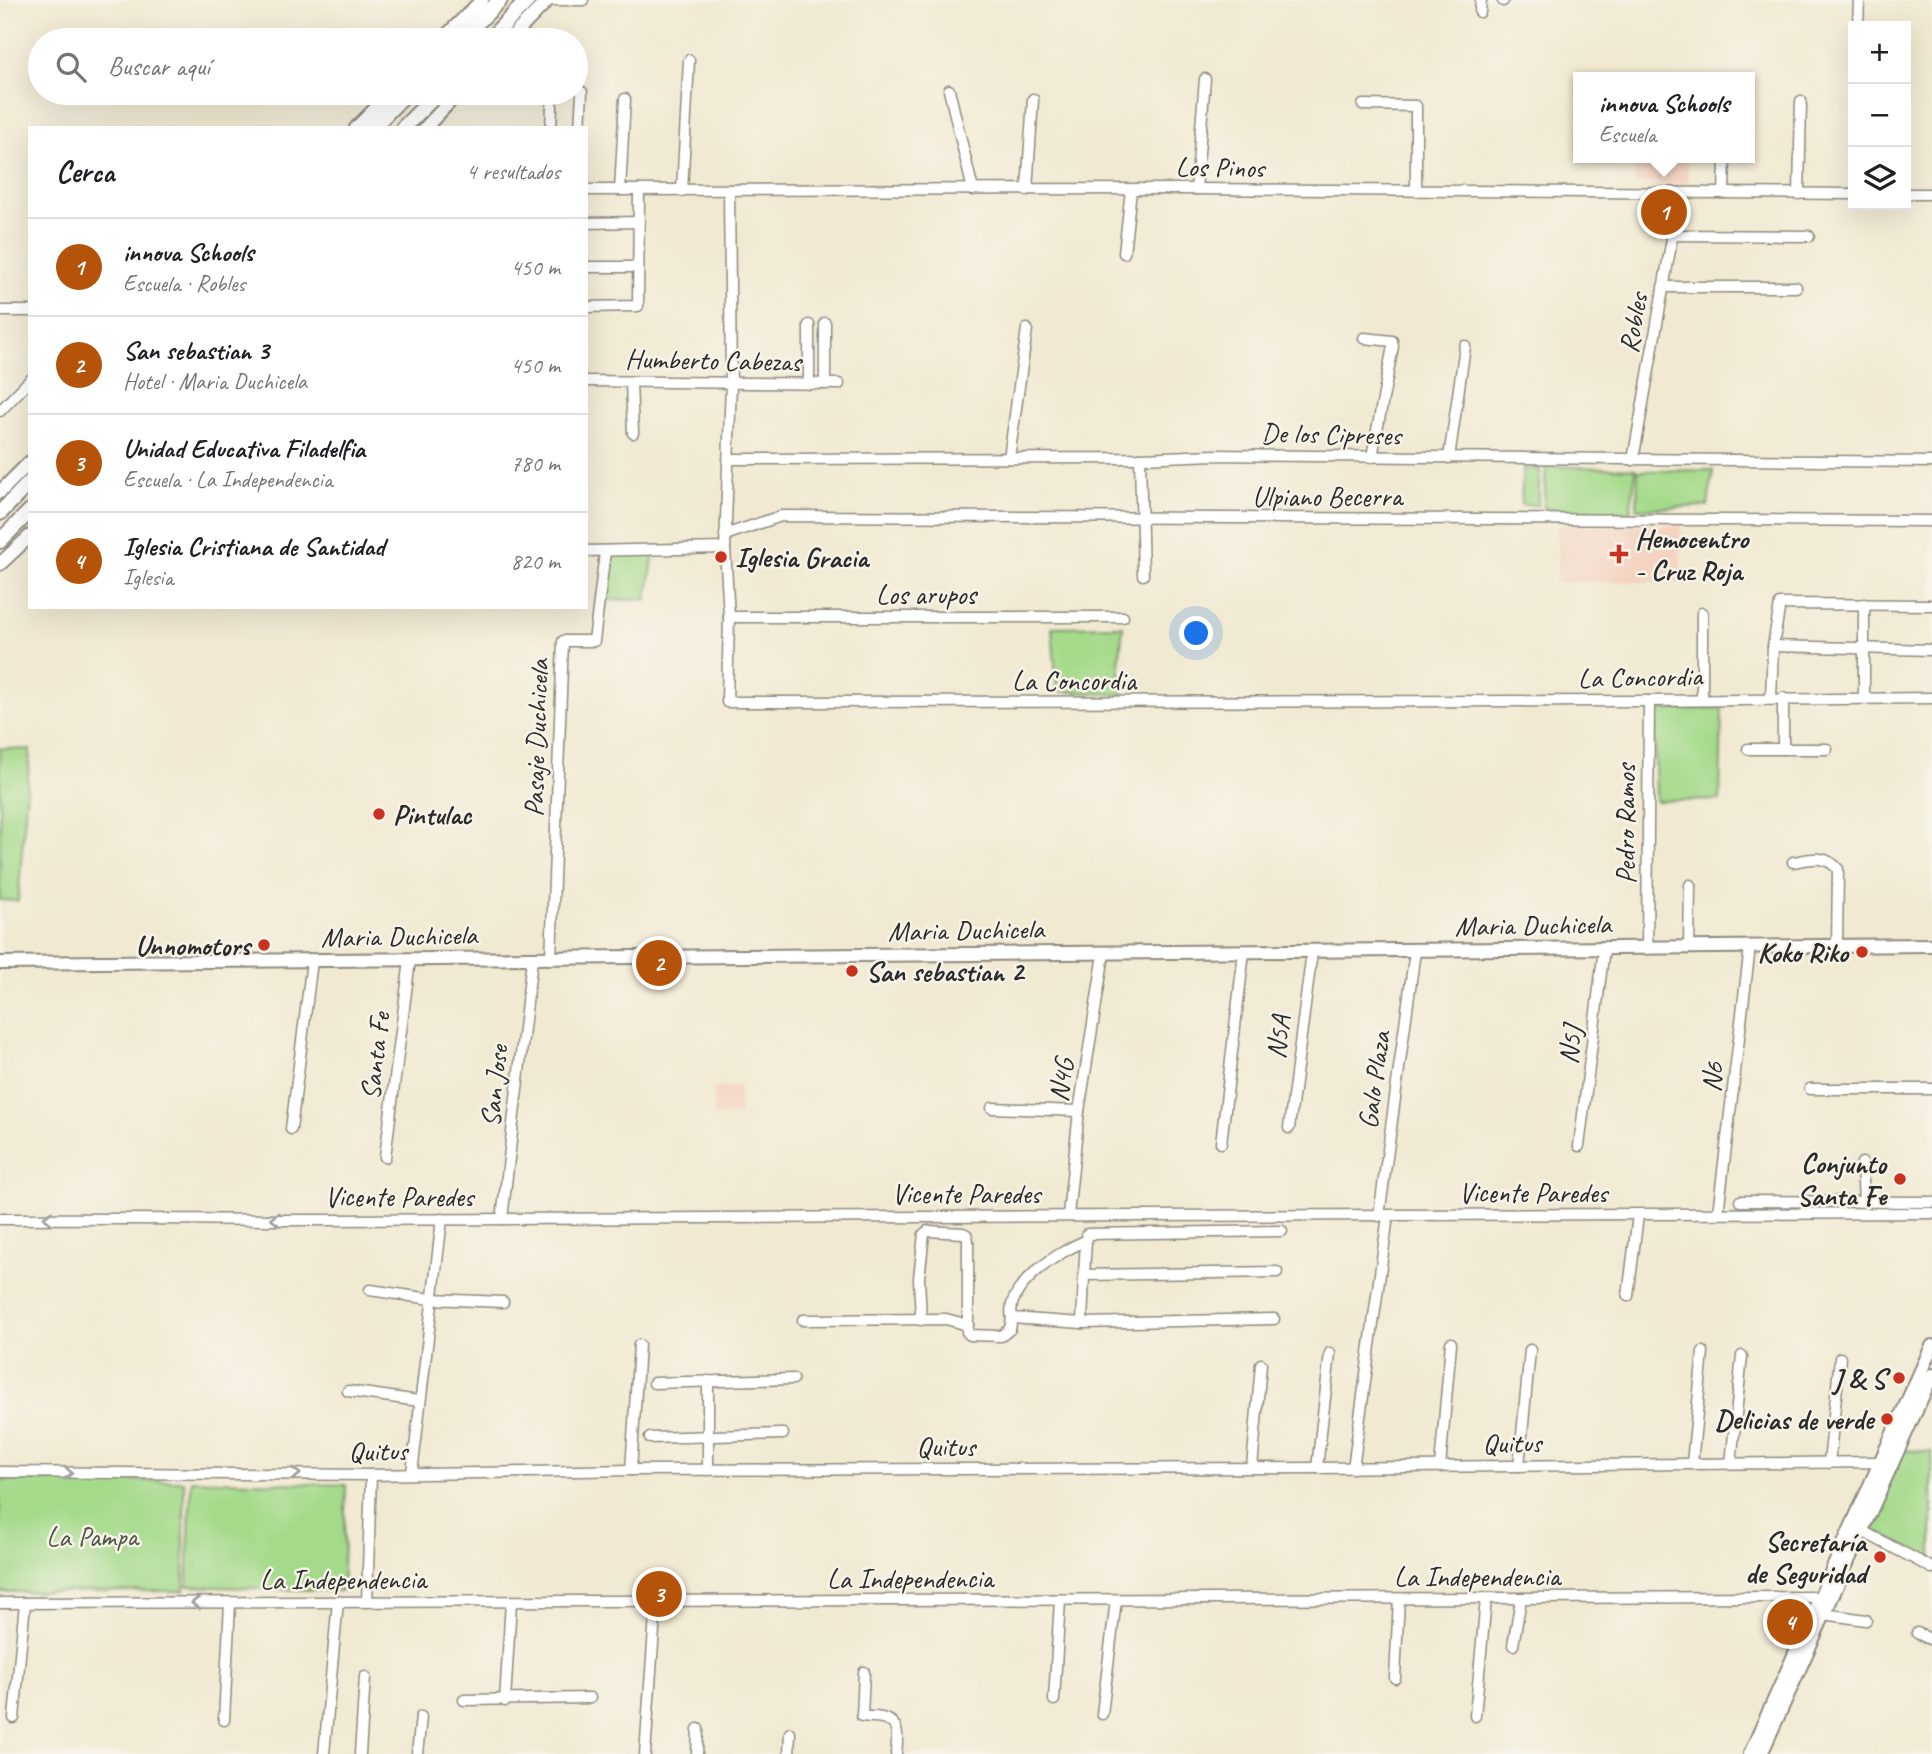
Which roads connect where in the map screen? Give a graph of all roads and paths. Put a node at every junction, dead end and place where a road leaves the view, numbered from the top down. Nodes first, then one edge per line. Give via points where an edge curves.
1 (482, 0) edge
2 (502, 0) edge
3 (527, 0) edge
4 (548, 0) edge
5 (583, 0) edge
6 (1481, 0) edge
7 (1859, 0) edge
8 (1480, 12) dead end
9 (510, 17) junction
10 (481, 20) junction
11 (1858, 21) edge
12 (454, 28) edge
13 (473, 28) edge
14 (494, 28) edge
15 (499, 28) edge
16 (521, 28) edge
17 (689, 60) dead end
18 (1205, 79) dead end
19 (949, 90) dead end
20 (625, 99) dead end
21 (1033, 99) dead end
22 (1801, 101) dead end
23 (379, 105) edge
24 (394, 105) edge
25 (426, 105) edge
26 (447, 105) edge
27 (581, 105) edge
28 (1363, 105) dead end
29 (552, 106) dead end
30 (358, 126) edge
31 (374, 126) edge
32 (405, 126) edge
33 (427, 126) edge
34 (551, 126) edge
35 (580, 126) edge
36 (1725, 163) edge
37 (1196, 188) junction
38 (588, 190) edge
39 (620, 190) junction
40 (639, 190) junction
41 (973, 190) junction
42 (1027, 190) junction
43 (1131, 190) junction
44 (682, 191) junction
45 (729, 191) junction
46 (1416, 191) junction
47 (1680, 193) junction
48 (1724, 193) junction
49 (1799, 194) junction
50 (1848, 194) edge
51 (1911, 194) edge
52 (1932, 194) edge
53 (639, 222) junction
54 (588, 223) edge
55 (1672, 235) junction
56 (1809, 236) dead end
57 (1124, 253) dead end
58 (588, 267) edge
59 (638, 267) junction
60 (1663, 287) junction
61 (1796, 287) dead end
62 (588, 307) edge
63 (0, 311) edge
64 (28, 311) edge
65 (825, 323) dead end
66 (809, 325) dead end
67 (1027, 328) dead end
68 (1364, 338) dead end
69 (1465, 346) dead end
70 (588, 381) edge
71 (28, 382) edge
72 (631, 382) junction
73 (731, 384) junction
74 (808, 384) junction
75 (825, 384) junction
76 (839, 384) dead end
77 (0, 411) edge
78 (633, 433) dead end
79 (1372, 457) junction
80 (1009, 458) junction
81 (1140, 458) junction
82 (1449, 458) junction
83 (729, 459) junction
84 (1633, 460) junction
85 (1932, 462) edge
86 (28, 464) edge
87 (28, 484) edge
88 (0, 492) edge
89 (0, 513) edge
90 (28, 513) edge
91 (1141, 518) junction
92 (1932, 521) edge
93 (725, 535) junction
94 (0, 541) edge
95 (25, 546) edge
96 (725, 548) junction
97 (588, 551) edge
98 (605, 552) junction
99 (0, 564) edge
100 (1143, 575) dead end
101 (1864, 604) junction
102 (1932, 605) edge
103 (1702, 612) dead end
104 (729, 617) junction
105 (1124, 617) dead end
106 (1773, 646) junction
107 (1866, 649) junction
108 (1932, 650) edge
109 (1771, 698) junction
110 (1783, 698) junction
111 (1864, 698) junction
112 (1932, 698) edge
113 (1702, 699) junction
114 (1649, 701) junction
115 (1783, 748) junction
116 (1748, 749) dead end
117 (1826, 749) dead end
118 (1793, 862) dead end
119 (1690, 885) dead end
120 (1837, 945) junction
121 (1932, 945) edge
122 (1750, 947) junction
123 (1689, 948) junction
124 (1604, 949) junction
125 (1647, 949) junction
126 (1415, 951) junction
127 (1244, 952) junction
128 (1312, 952) junction
129 (1104, 954) junction
130 (532, 959) junction
131 (551, 959) junction
132 (410, 960) junction
133 (312, 961) junction
134 (0, 963) edge
135 (1810, 1089) dead end
136 (1932, 1089) edge
137 (992, 1108) dead end
138 (1079, 1111) junction
139 (1289, 1128) dead end
140 (291, 1129) dead end
141 (1221, 1143) dead end
142 (1579, 1146) dead end
143 (386, 1157) dead end
144 (1862, 1163) dead end
145 (1740, 1201) dead end
146 (1864, 1202) junction
147 (1932, 1202) edge
148 (1718, 1213) junction
149 (1932, 1213) edge
150 (1638, 1214) junction
151 (1068, 1215) junction
152 (1087, 1215) junction
153 (1383, 1216) junction
154 (0, 1219) edge
155 (442, 1219) junction
156 (502, 1219) junction
157 (1282, 1231) dead end
158 (1086, 1237) junction
159 (1277, 1272) dead end
160 (1084, 1275) junction
161 (370, 1290) dead end
162 (1628, 1296) dead end
163 (431, 1299) junction
164 (503, 1302) dead end
165 (1012, 1318) junction
166 (1274, 1319) dead end
167 (803, 1320) dead end
168 (921, 1320) junction
169 (1082, 1323) junction
170 (968, 1325) junction
171 (1451, 1343) dead end
172 (639, 1345) dead end
173 (1932, 1346) edge
174 (1530, 1350) dead end
175 (1703, 1352) dead end
176 (1330, 1353) dead end
177 (1742, 1356) dead end
178 (1840, 1358) dead end
179 (1261, 1364) dead end
180 (1932, 1375) edge
181 (793, 1379) dead end
182 (708, 1381) junction
183 (654, 1383) dead end
184 (348, 1391) dead end
185 (419, 1401) junction
186 (783, 1434) dead end
187 (708, 1436) junction
188 (650, 1438) dead end
189 (1692, 1463) junction
190 (1731, 1463) junction
191 (1829, 1463) junction
192 (1885, 1464) junction
193 (1519, 1466) junction
194 (1440, 1467) junction
195 (1252, 1468) junction
196 (1317, 1468) junction
197 (1353, 1468) junction
198 (631, 1470) junction
199 (708, 1470) junction
200 (0, 1472) edge
201 (412, 1473) junction
202 (371, 1475) junction
203 (1862, 1531) junction
204 (1932, 1568) edge
205 (1820, 1597) junction
206 (1399, 1599) junction
207 (1486, 1599) junction
208 (1521, 1599) junction
209 (1060, 1600) junction
210 (1116, 1600) junction
211 (338, 1601) junction
212 (367, 1602) junction
213 (511, 1602) junction
214 (656, 1602) junction
215 (0, 1603) edge
216 (25, 1603) junction
217 (230, 1603) junction
218 (1824, 1614) junction
219 (1866, 1620) dead end
220 (1917, 1633) dead end
221 (1932, 1640) edge
222 (1513, 1645) dead end
223 (864, 1672) dead end
224 (365, 1677) dead end
225 (1395, 1678) dead end
226 (590, 1699) dead end
227 (464, 1700) dead end
228 (1054, 1700) dead end
229 (505, 1701) junction
230 (1102, 1714) dead end
231 (1475, 1716) dead end
232 (421, 1717) dead end
233 (14, 1718) dead end
234 (224, 1720) dead end
235 (698, 1729) dead end
236 (790, 1733) dead end
237 (324, 1754) edge
238 (360, 1754) edge
239 (417, 1754) edge
240 (645, 1754) edge
241 (696, 1754) edge
242 (789, 1754) edge
243 (896, 1754) edge
244 (1750, 1754) edge
245 (1761, 1754) edge

1 - 12 main road
2 - 9 highway via 497,15 501,20
2 - 10 highway
3 - 9 highway
4 - 5 street
4 - 16 main road
6 - 8 street
7 - 11 street
9 - 15 highway
10 - 13 highway
10 - 14 highway via 490,18
17 - 44 street
18 - 37 street
19 - 41 street
20 - 39 street
21 - 42 street
22 - 49 street
23 - 30 main road
24 - 31 highway
25 - 32 highway
26 - 33 main road
27 - 35 street
28 - 46 street via 1416,106
29 - 34 street
36 - 48 street
37 - 43 street, Los Pinos
37 - 46 street, Los Pinos
38 - 39 street, Los Pinos
39 - 40 street, Los Pinos
40 - 44 street, Los Pinos
40 - 53 street
41 - 42 street, Los Pinos
41 - 45 street, Los Pinos
42 - 43 street, Los Pinos
43 - 57 street
44 - 45 street, Los Pinos
45 - 73 street, La Concordia
46 - 47 street, Los Pinos
47 - 48 street, Los Pinos
47 - 55 street, Robles
48 - 49 street, Los Pinos
49 - 50 street, Los Pinos
51 - 52 street
53 - 54 street
53 - 59 street
55 - 56 street
55 - 60 street, Robles
58 - 59 street
59 - 62 street via 637,307
60 - 61 street
60 - 84 street, Robles
63 - 64 street
65 - 75 street
66 - 74 street
67 - 80 street
68 - 79 street via 1392,341 1393,346
69 - 82 street
70 - 72 street, Humberto Cabezas
71 - 77 street
72 - 73 street, Humberto Cabezas
72 - 78 street
73 - 74 street, Humberto Cabezas
73 - 83 street, La Concordia
74 - 75 street, Humberto Cabezas
75 - 76 street, Humberto Cabezas
79 - 81 street, De los Cipreses
79 - 82 street, De los Cipreses
80 - 81 street, De los Cipreses
80 - 83 street, De los Cipreses
81 - 91 street
82 - 84 street, De los Cipreses
83 - 93 street, La Concordia
84 - 85 street, De los Cipreses
86 - 88 main road
87 - 89 highway
90 - 94 highway
91 - 92 street, Ulpiano Becerra
91 - 93 street, Ulpiano Becerra via 781,516
91 - 100 street
93 - 96 street, La Concordia
95 - 99 main road
96 - 98 street
96 - 104 street, La Concordia
97 - 98 street
98 - 131 street, Pasaje Duchicela via 594,641 563,640
101 - 102 street
101 - 106 street via 1781,604
101 - 107 street
103 - 113 street
104 - 105 street, Los arupos
104 - 114 street, La Concordia via 727,702
106 - 107 street
106 - 109 street
107 - 108 street
107 - 111 street
109 - 110 street, La Concordia
109 - 113 street, La Concordia
110 - 111 street, La Concordia
110 - 115 street
111 - 112 street, La Concordia
113 - 114 street, La Concordia
114 - 125 street, Pedro Ramos
115 - 116 street
115 - 117 street
118 - 120 street via 1819,857 1838,869
119 - 123 street
120 - 121 main road, Maria Duchicela
120 - 122 main road, Maria Duchicela
122 - 123 main road, Maria Duchicela
122 - 148 street, N6
123 - 125 main road, Maria Duchicela
124 - 125 main road, Maria Duchicela
124 - 126 main road, Maria Duchicela
124 - 142 street, N5J
126 - 128 main road, Maria Duchicela
126 - 153 street, Galo Plaza
127 - 128 main road, Maria Duchicela
127 - 129 main road, Maria Duchicela
127 - 141 street
128 - 139 street, N5A
129 - 131 main road, Maria Duchicela
129 - 138 street, N4G
130 - 131 main road, Maria Duchicela
130 - 132 main road, Maria Duchicela
130 - 156 street, San Jose
132 - 133 main road, Maria Duchicela
132 - 143 street, Santa Fe
133 - 134 main road, Maria Duchicela
133 - 140 street
135 - 136 street
137 - 138 street
138 - 151 street, N4G
144 - 146 street
145 - 146 street
146 - 147 street
148 - 149 street, Vicente Paredes
148 - 150 street, Vicente Paredes
150 - 153 street, Vicente Paredes
150 - 162 street
151 - 152 street, Vicente Paredes
151 - 156 street, Vicente Paredes
152 - 153 street, Vicente Paredes
152 - 158 street
153 - 197 street, Galo Plaza
155 -> 154 street, Vicente Paredes
155 - 156 street, Vicente Paredes
155 - 163 street
157 - 158 street
158 - 160 street
158 - 165 street via 1024,1283 1013,1299
159 - 160 street
160 - 169 street
161 - 163 street
163 - 164 street
163 - 185 street
165 - 169 street
165 - 170 street via 1010,1329 1001,1336 970,1335
166 - 169 street
167 - 168 street
168 - 170 street via 946,1319
168 - 170 street via 924,1234 963,1233 968,1241
171 - 194 street
172 - 198 street
173 - 192 main road
174 - 193 street
175 - 189 street
176 - 196 street
177 - 190 street
178 - 191 street
179 - 195 street
180 - 192 main road
181 - 182 street
182 - 183 street
182 - 187 street
184 - 185 street
185 - 201 street
186 - 187 street
187 - 188 street
187 - 199 street
189 - 190 street, Quitus
189 - 193 street, Quitus
190 - 191 street, Quitus
191 - 192 street, Quitus
192 - 203 main road
192 - 205 main road
193 - 194 street, Quitus
194 - 197 street, Quitus
195 - 196 street, Quitus
195 - 199 street, Quitus
196 - 197 street, Quitus
198 - 199 street, Quitus
198 - 201 street, Quitus
200 -> 202 street, Quitus
201 - 202 street, Quitus
202 - 212 street
203 - 204 street
203 - 218 main road
205 - 208 street, La Independencia
205 - 244 main road
206 - 207 street, La Independencia
206 - 210 street, La Independencia
206 - 225 street
207 - 208 street, La Independencia
207 - 231 street
208 - 222 street
209 - 210 street, La Independencia
209 - 214 street, La Independencia
209 - 228 street
210 - 230 street
211 - 212 street, La Independencia
211 - 217 street, La Independencia
211 - 237 street
212 - 213 street, La Independencia
213 - 214 street, La Independencia
213 - 229 street
214 - 240 street
215 - 216 street, La Independencia
217 -> 216 street, La Independencia
216 - 233 street
217 - 234 street
218 - 219 street
218 - 245 main road
220 - 221 street
223 - 243 street via 862,1716 886,1719 896,1727
224 - 238 street
226 - 229 street
227 - 229 street
232 - 239 street
235 - 241 street
236 - 242 street

